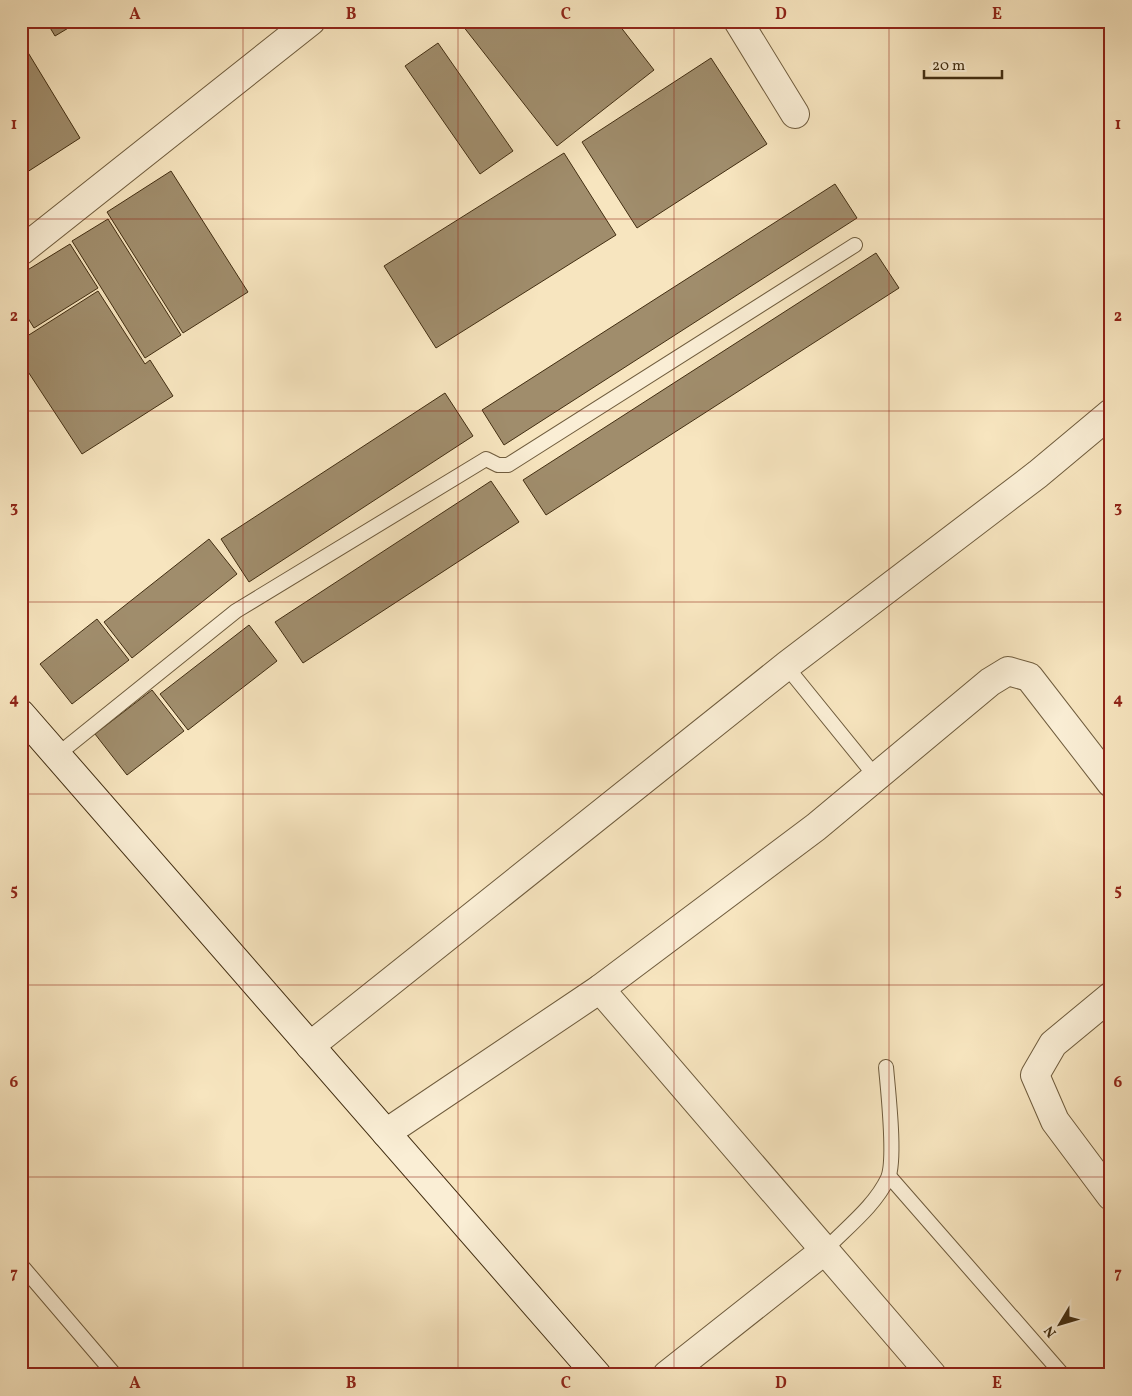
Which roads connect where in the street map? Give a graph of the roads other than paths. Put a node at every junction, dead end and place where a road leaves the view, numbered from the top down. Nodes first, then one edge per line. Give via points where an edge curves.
1 (311, 21) edge
2 (738, 21) edge
3 (795, 114) dead end
4 (855, 245) dead end
5 (21, 251) edge
6 (1111, 414) edge
7 (786, 666) junction
8 (21, 714) edge
9 (57, 755) junction
10 (876, 777) junction
11 (1111, 783) edge
12 (600, 989) junction
13 (1111, 996) edge
14 (310, 1046) junction
15 (886, 1067) dead end
16 (386, 1133) junction
17 (888, 1176) junction
18 (1111, 1196) edge
19 (825, 1250) junction
20 (21, 1265) edge
21 (115, 1375) edge
22 (597, 1375) edge
23 (667, 1375) edge
24 (932, 1375) edge
25 (1063, 1375) edge

1 - 5 street
2 - 3 street
4 - 9 lane via 508,465 498,465 486,459 236,610
6 - 7 street via 1038,474
7 - 10 lane
7 - 14 street
8 - 9 street
9 - 14 street
10 - 11 street via 990,682 1008,671 1029,677
10 - 12 street via 816,827
12 - 16 street
12 - 19 street
13 - 18 street via 1053,1044 1035,1075 1055,1121
14 - 16 street
15 - 17 lane
16 - 22 street
17 - 19 lane via 877,1196
17 - 25 lane
19 - 23 street
19 - 24 street
20 - 21 lane

